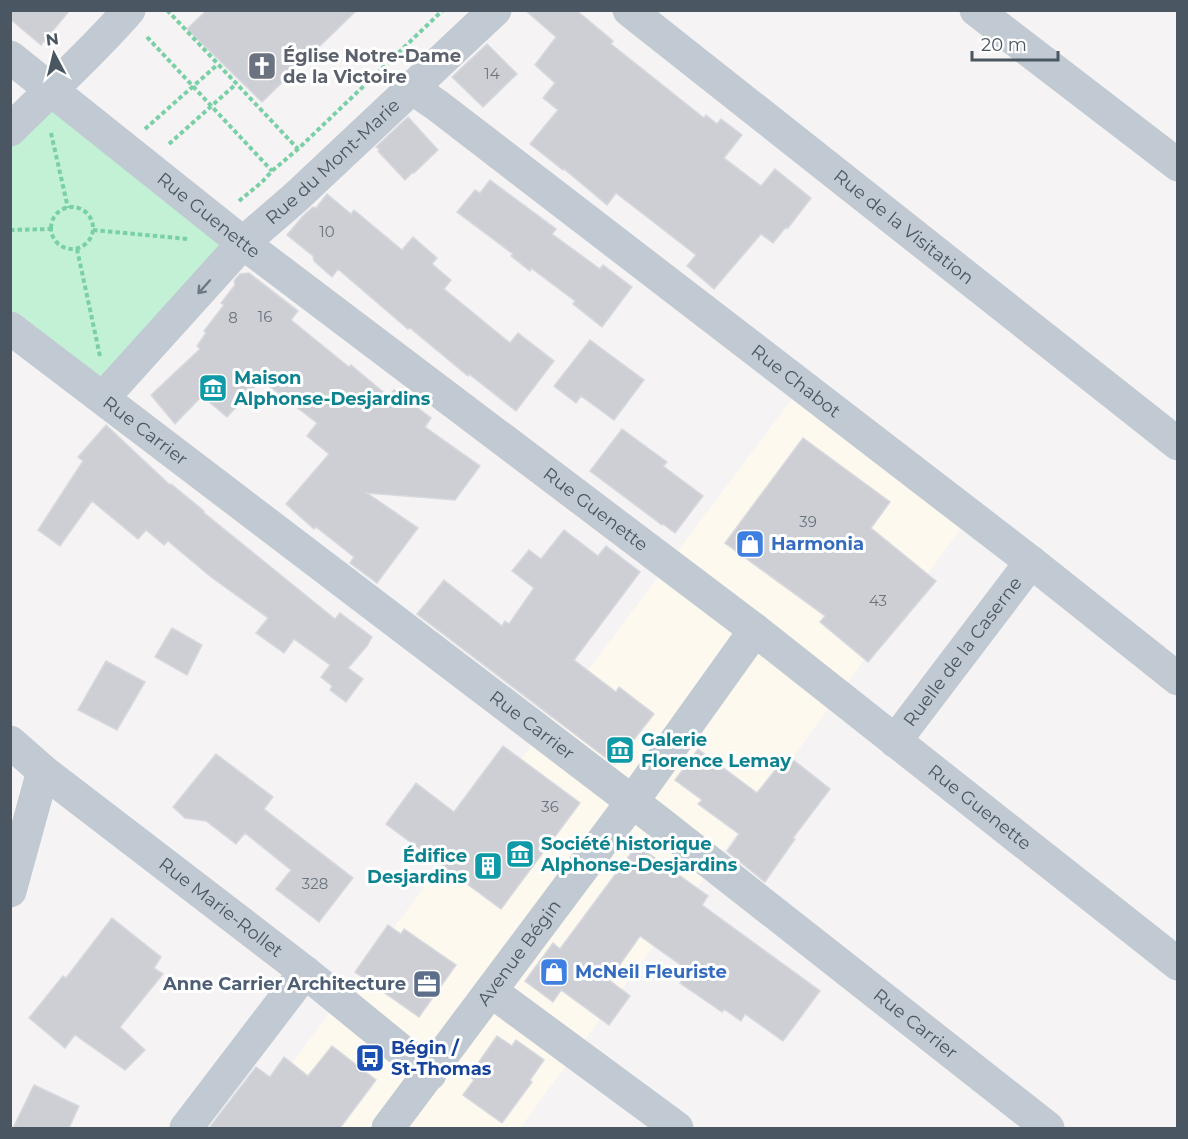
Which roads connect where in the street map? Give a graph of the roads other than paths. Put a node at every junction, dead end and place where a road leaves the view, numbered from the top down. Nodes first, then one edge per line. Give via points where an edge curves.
1 (495, 10) edge
2 (629, 10) edge
3 (976, 10) edge
4 (127, 12) edge
5 (10, 57) edge
6 (52, 88) junction
7 (412, 88) junction
8 (10, 130) edge
9 (1178, 165) edge
10 (243, 243) junction
11 (16, 343) edge
12 (103, 398) junction
13 (1178, 444) edge
14 (1031, 562) junction
15 (755, 630) junction
16 (1178, 679) edge
17 (895, 741) junction
18 (10, 742) edge
19 (43, 771) junction
20 (632, 802) junction
21 (10, 891) edge
22 (1178, 964) edge
23 (305, 972) junction
24 (491, 991) junction
25 (430, 1074) junction
26 (186, 1128) edge
27 (388, 1128) edge
28 (677, 1128) edge
29 (1047, 1128) edge

1 - 7 street, Rue du Mont-Marie
2 - 13 street, Rue de la Visitation
3 - 9 street
4 - 6 street
5 - 6 street, Rue Guenette
6 - 8 street
6 - 10 street, Rue Guenette
7 - 10 street, Rue du Mont-Marie
7 - 14 street, Rue Chabot
10 -> 12 street, Rue du Mont-Marie
10 - 15 street, Rue Guenette
11 - 12 street, Rue Carrier
12 - 20 street, Rue Carrier
14 - 16 street, Rue Chabot
14 - 17 street, Ruelle de la Caserne
15 - 17 street, Rue Guenette
15 - 20 street, Avenue Bégin
17 - 22 street, Rue Guenette
18 - 19 street, Rue Marie-Rollet
19 - 21 street
19 - 23 street, Rue Marie-Rollet
20 - 24 street, Avenue Bégin
20 - 29 street, Rue Carrier
23 - 25 street, Rue Marie-Rollet
23 - 26 street
24 - 25 street, Avenue Bégin
24 - 28 street
25 - 27 street, Avenue Bégin

